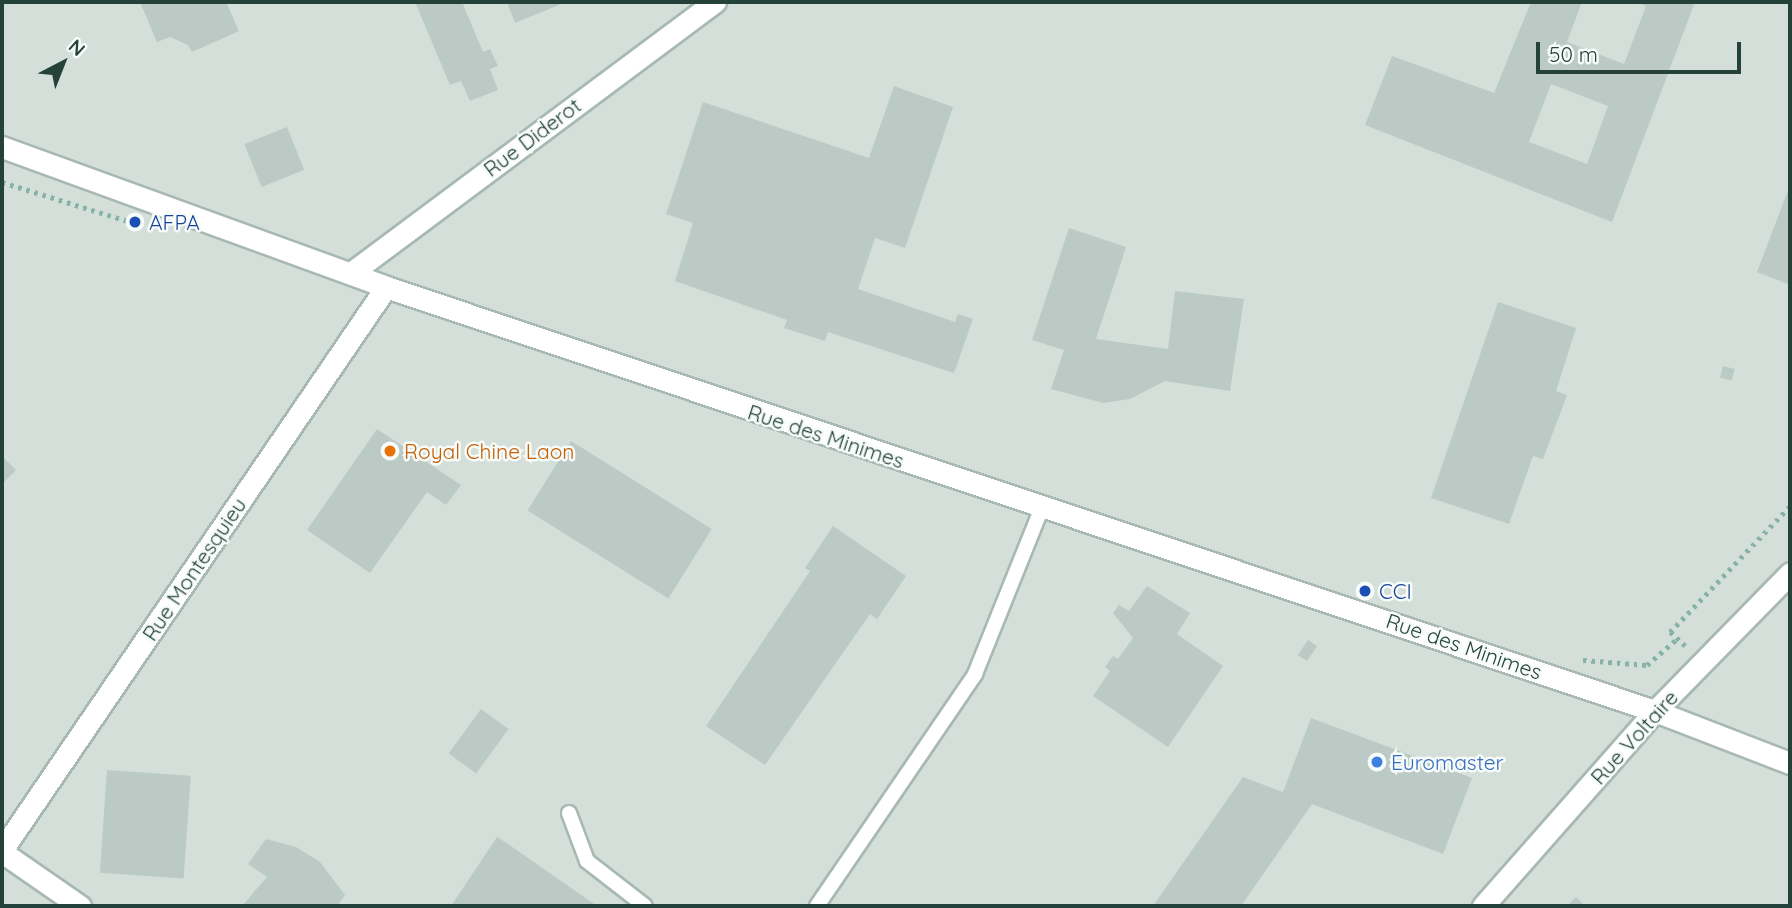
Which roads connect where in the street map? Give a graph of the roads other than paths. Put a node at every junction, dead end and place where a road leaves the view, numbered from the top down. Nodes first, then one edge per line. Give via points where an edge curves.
1 (715, 2) edge
2 (2, 147) edge
3 (351, 274) junction
4 (386, 287) junction
5 (1042, 507) junction
6 (1790, 573) edge
7 (1656, 711) junction
8 (1790, 763) edge
9 (569, 813) dead end
10 (2, 851) edge
11 (80, 906) edge
12 (645, 906) edge
13 (817, 906) edge
14 (1483, 906) edge

1 - 3 street, Rue Diderot
2 - 3 street, Rue des Minimes
3 - 4 street, Rue des Minimes
4 - 5 street, Rue des Minimes
4 - 10 street, Rue Montesquieu
5 - 7 street, Rue des Minimes
5 - 13 lane via 975,674
6 - 7 street, Rue Voltaire
7 - 8 street, Rue des Minimes
7 - 14 street, Rue Voltaire
9 - 12 lane via 587,861
10 - 11 street

